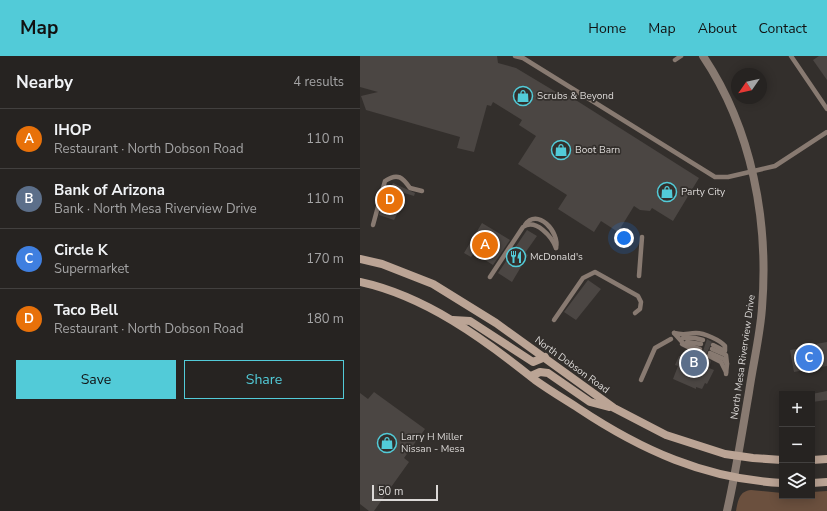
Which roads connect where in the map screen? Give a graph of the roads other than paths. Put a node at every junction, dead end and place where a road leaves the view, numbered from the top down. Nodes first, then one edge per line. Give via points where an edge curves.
1 (515, 56) edge
2 (681, 56) edge
3 (703, 56) edge
4 (791, 56) edge
5 (675, 60) dead end
6 (827, 109) edge
7 (827, 132) edge
8 (752, 172) junction
9 (422, 191) dead end
10 (373, 225) dead end
11 (523, 227) junction
12 (642, 237) dead end
13 (360, 259) edge
14 (639, 276) dead end
15 (490, 277) dead end
16 (360, 282) edge
17 (635, 312) dead end
18 (452, 320) junction
19 (554, 320) dead end
20 (674, 333) junction
21 (671, 339) dead end
22 (711, 351) junction
23 (726, 352) junction
24 (545, 357) junction
25 (727, 364) junction
26 (531, 376) junction
27 (641, 380) dead end
28 (614, 408) junction
29 (738, 456) junction
30 (827, 459) edge
31 (779, 460) edge
32 (815, 460) edge
33 (734, 477) junction
34 (827, 482) edge
35 (779, 483) edge
36 (815, 483) edge
37 (727, 511) edge

1 - 8 lane via 523,58 714,177
2 - 5 lane
3 - 8 street, North Mesa Riverview Drive via 741,130
4 - 6 lane
7 - 8 lane via 776,166
8 - 29 street, North Mesa Riverview Drive via 762,233 762,309
9 - 10 lane via 410,188 402,178 390,178 385,181
11 - 11 lane via 531,224 540,228 549,235 556,248 556,234 537,218 527,221
11 - 15 lane
12 - 14 lane
13 - 24 main road, North Dobson Road via 382,264 433,284
16 - 18 main road via 397,293
17 - 19 lane via 640,309 641,302 638,296 595,272 583,278
18 - 24 main road via 470,321 533,362
18 - 26 main road
20 - 20 lane via 683,338 695,338 700,346 680,341
20 - 23 lane via 701,334 723,343
21 - 27 lane via 655,348
22 - 23 lane
22 - 25 lane
22 - 25 lane via 721,362 726,374
23 - 25 lane
24 - 28 main road, North Dobson Road
26 - 28 main road via 540,372 548,373 590,402
26 - 33 main road via 614,432 656,453
28 - 29 main road, North Dobson Road via 666,435
29 - 31 main road, North Dobson Road
29 - 33 street, North Mesa Riverview Drive
30 - 32 main road
33 - 35 main road
33 - 37 street, North Mesa Riverview Drive
34 - 36 main road

